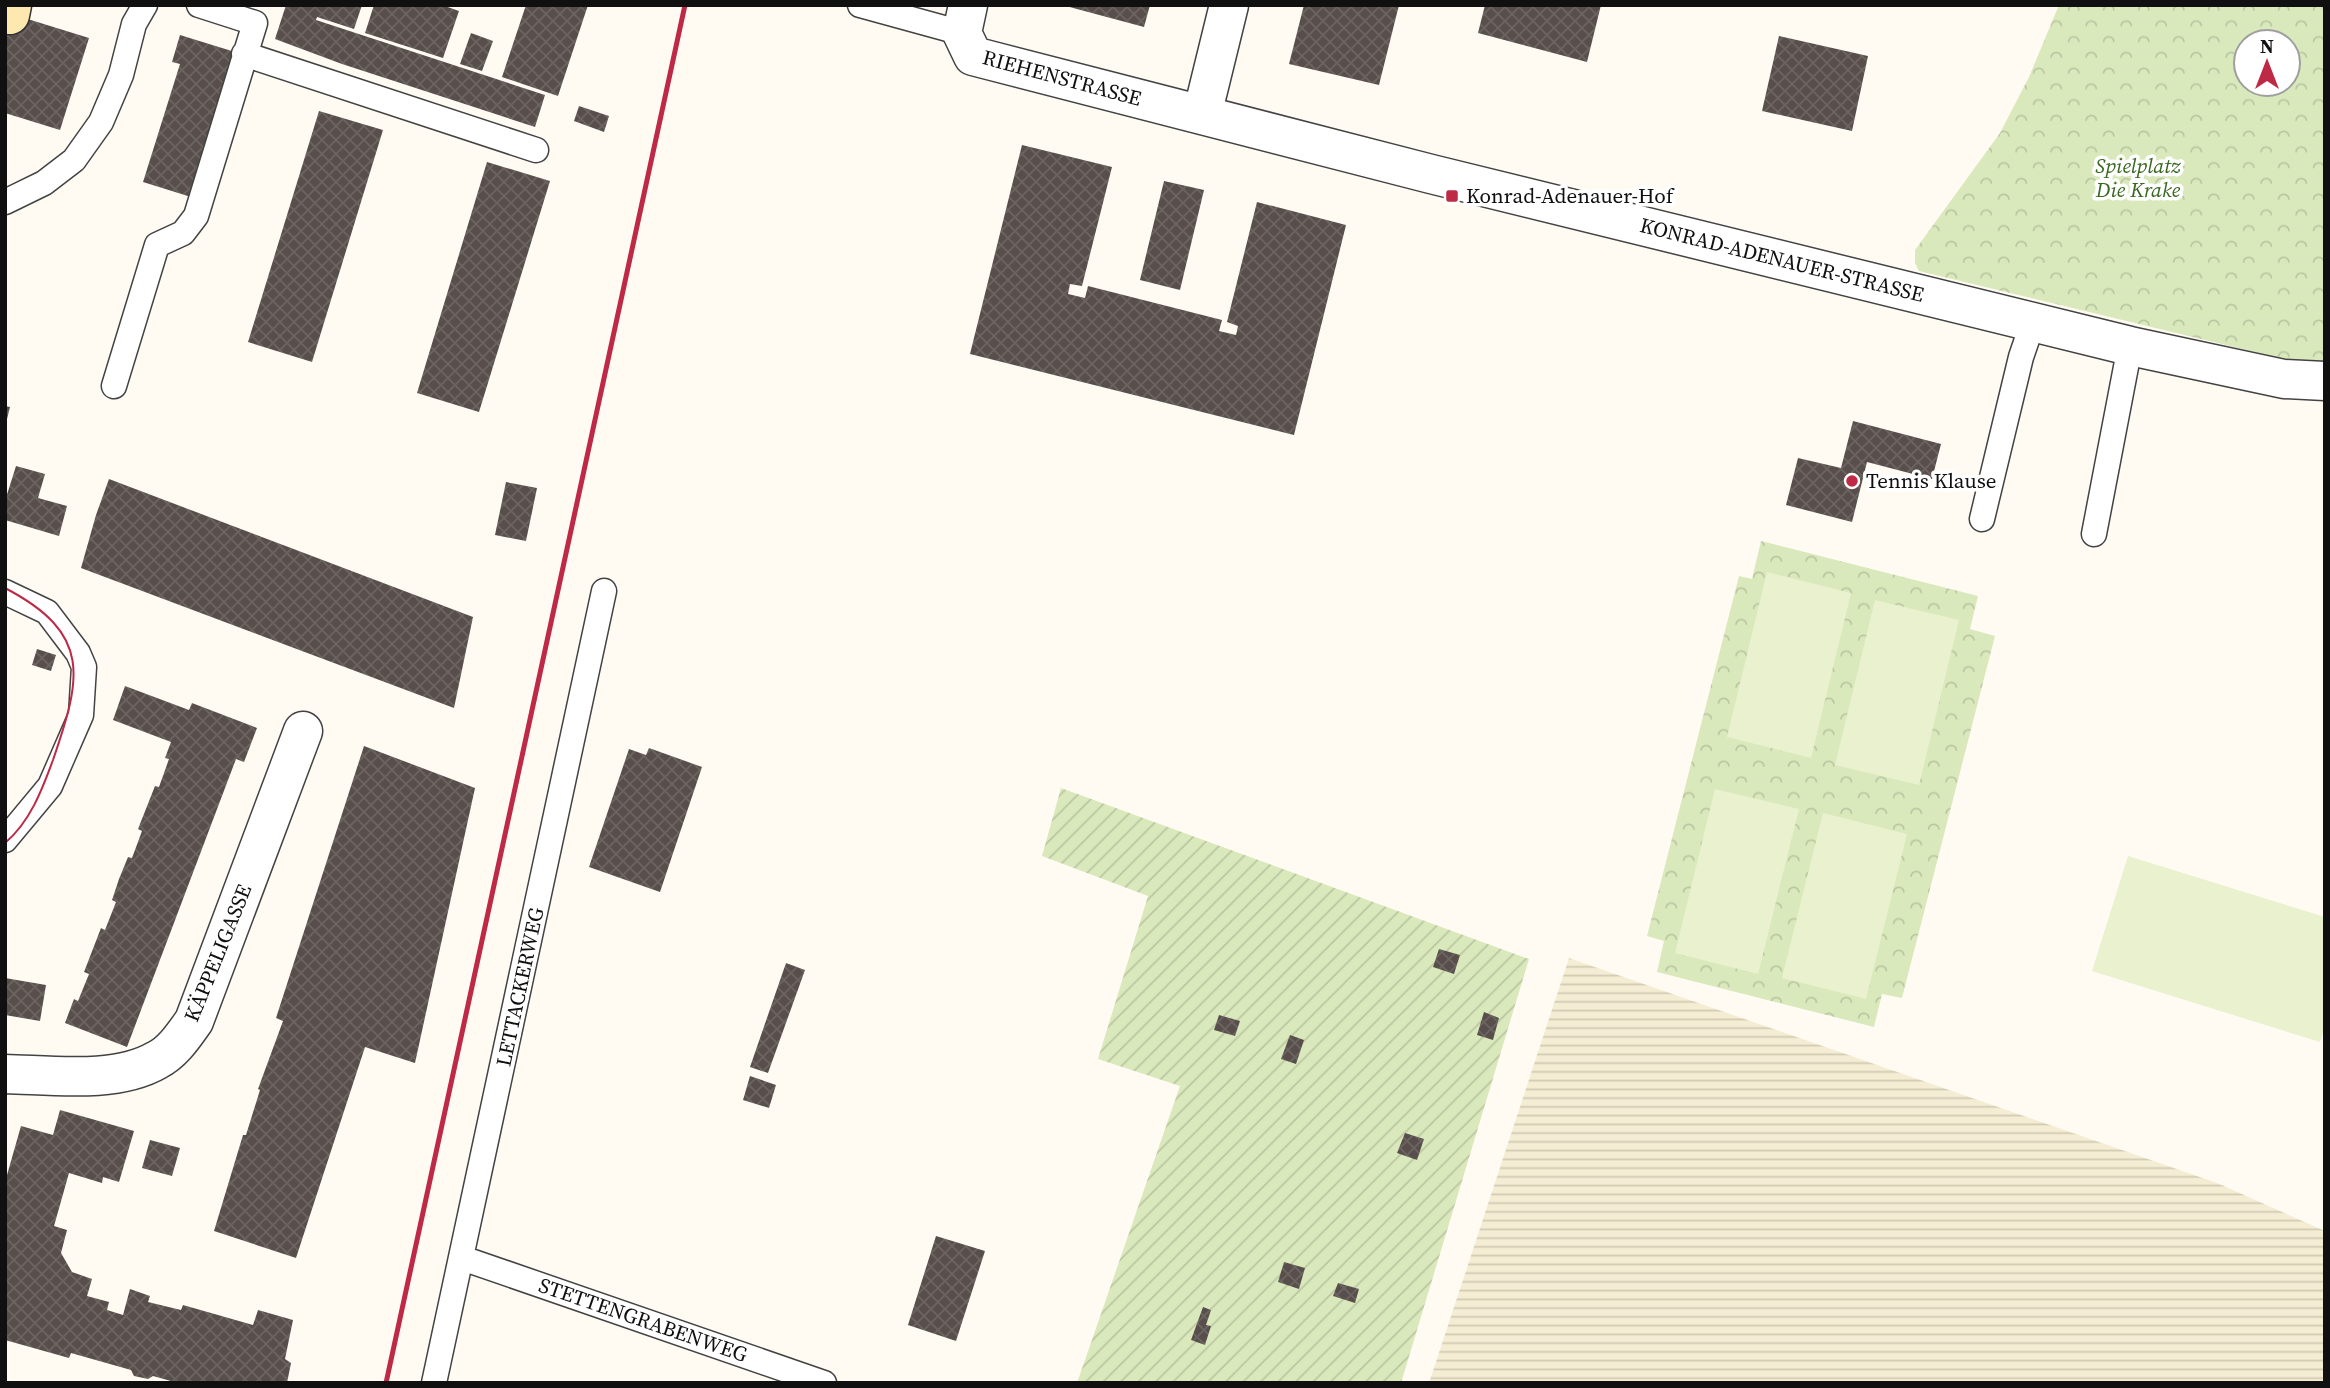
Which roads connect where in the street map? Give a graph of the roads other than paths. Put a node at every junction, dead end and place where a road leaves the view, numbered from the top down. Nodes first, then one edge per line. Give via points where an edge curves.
1 (145, 5) edge
2 (199, 5) edge
3 (860, 5) edge
4 (1229, 5) edge
5 (965, 19) edge
6 (244, 54) junction
7 (1202, 115) junction
8 (536, 150) dead end
9 (5, 202) edge
10 (2033, 323) junction
11 (2130, 346) junction
12 (2325, 381) edge
13 (114, 386) dead end
14 (1982, 519) dead end
15 (2095, 534) dead end
16 (604, 591) dead end
17 (5, 592) edge
18 (303, 731) dead end
19 (5, 840) edge
20 (5, 1074) edge
21 (462, 1258) junction
22 (434, 1383) edge
23 (824, 1383) edge

1 - 9 lane via 134,24 121,75 101,122 74,159 44,183
2 - 6 lane via 255,23
3 - 5 lane
4 - 7 street
5 - 7 street, RIEHENSTRASSE via 973,56
6 - 8 lane
6 - 13 lane via 196,216 183,233 157,245
7 - 10 street, KONRAD-ADENAUER-STRASSE
10 - 11 street, KONRAD-ADENAUER-STRASSE
10 - 14 lane
11 - 12 street, KONRAD-ADENAUER-STRASSE via 2284,379
11 - 15 lane
16 - 21 lane, LETTACKERWEG
17 - 19 lane via 47,612 84,667 81,715 50,786
18 - 20 street, KÄPPELIGASSE via 194,1021 181,1040 158,1060 133,1071
21 - 22 lane, LETTACKERWEG
21 - 23 lane, STETTENGRABENWEG

